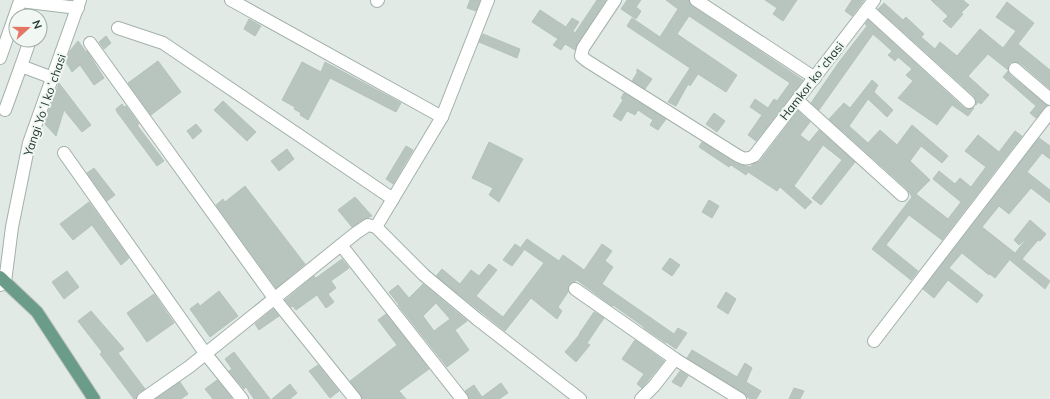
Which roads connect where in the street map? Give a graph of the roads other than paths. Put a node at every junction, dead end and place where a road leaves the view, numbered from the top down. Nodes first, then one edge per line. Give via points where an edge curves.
1 (231, 0) edge
2 (488, 0) edge
3 (615, 0) edge
4 (696, 0) edge
5 (871, 3) edge
6 (79, 4) edge
7 (118, 28) dead end
8 (90, 43) dead end
9 (27, 48) edge
10 (0, 58) edge
11 (21, 66) junction
12 (1014, 69) dead end
13 (53, 78) junction
14 (815, 78) junction
15 (1050, 99) edge
16 (797, 100) junction
17 (970, 102) dead end
18 (5, 110) dead end
19 (1050, 112) edge
20 (442, 117) junction
21 (64, 153) dead end
22 (902, 195) dead end
23 (393, 200) junction
24 (376, 227) junction
25 (341, 245) junction
26 (2, 282) edge
27 (575, 289) dead end
28 (274, 298) junction
29 (874, 341) dead end
30 (205, 353) junction
31 (676, 359) junction
32 (94, 399) edge
33 (143, 399) edge
34 (242, 399) edge
35 (355, 399) edge
36 (462, 399) edge
37 (580, 399) edge
38 (641, 399) edge
39 (740, 399) edge

1 - 20 street
2 - 20 street
3 - 16 street, Hamkor koʻchasi via 583,48 581,56 743,159 754,156
4 - 14 street
5 - 14 street, Hamkor koʻchasi
5 - 17 street
6 - 10 street via 20,2
6 - 13 street, Yangi Yoʻl koʻchasi
7 - 23 street via 164,43
8 - 28 street
9 - 11 street
11 - 13 street
11 - 18 street
12 - 15 street
13 - 26 street, Yangi Yoʻl koʻchasi via 29,143
14 - 16 street, Hamkor koʻchasi
16 - 22 street
19 - 29 street
20 - 23 street
21 - 30 street
23 - 24 street
24 - 25 street via 368,225
24 - 37 street via 424,275
25 - 28 street
25 - 36 street
26 - 32 main road via 37,312
27 - 31 street
28 - 30 street
28 - 35 street
30 - 33 street
30 - 34 street
31 - 38 street
31 - 39 street

